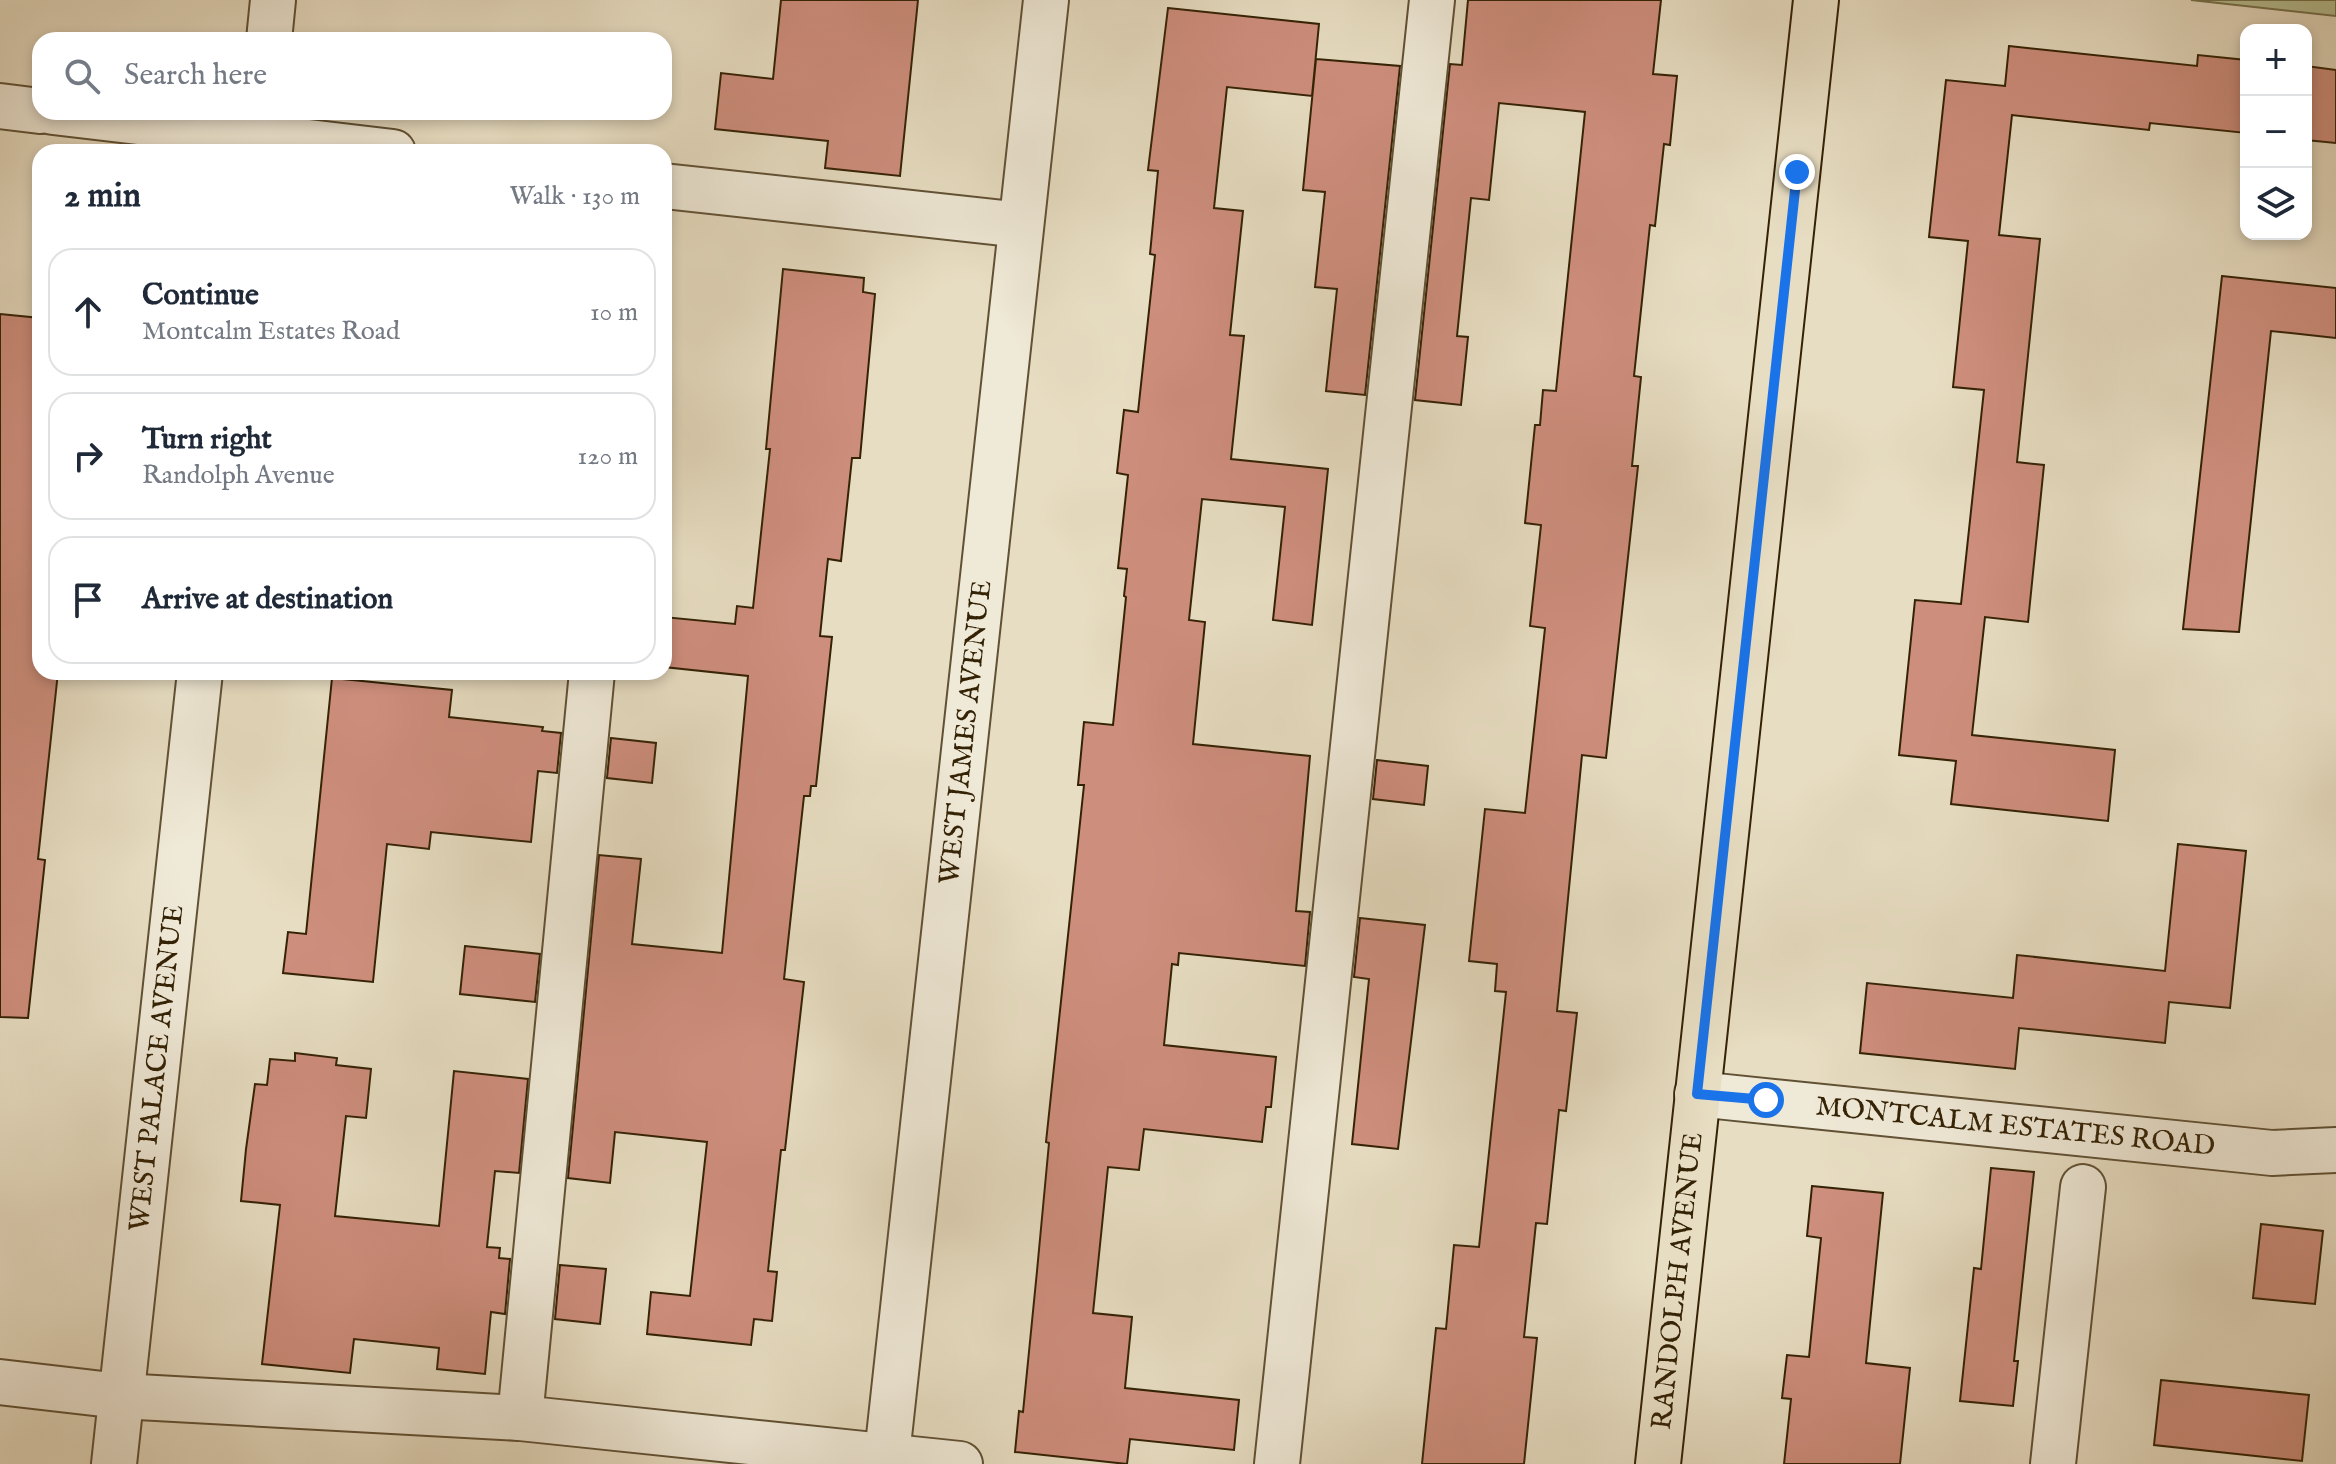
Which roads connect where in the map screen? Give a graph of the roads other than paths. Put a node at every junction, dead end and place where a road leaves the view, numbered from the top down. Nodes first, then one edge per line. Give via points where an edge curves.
1 (273, 0) edge
2 (1046, 0) edge
3 (1432, 0) edge
4 (1816, 0) edge
5 (270, 32) edge
6 (0, 106) edge
7 (32, 110) edge
8 (131, 120) edge
9 (259, 133) edge
10 (337, 144) edge
11 (672, 187) edge
12 (1021, 225) junction
13 (199, 680) edge
14 (591, 680) edge
15 (1697, 1094) junction
16 (2336, 1150) edge
17 (2083, 1187) dead end
18 (0, 1382) edge
19 (120, 1396) junction
20 (520, 1418) junction
21 (886, 1460) edge
22 (114, 1464) edge
23 (960, 1464) edge
24 (1277, 1464) edge
25 (1658, 1464) edge
26 (2053, 1464) edge

1 - 5 street
2 - 12 street, WEST JAMES AVENUE
3 - 24 street
4 - 15 main road, RANDOLPH AVENUE
6 - 7 street
8 - 9 street
9 - 10 street
11 - 12 street
12 - 21 street, WEST JAMES AVENUE
13 - 19 street, WEST PALACE AVENUE
14 - 20 street
15 - 16 street, MONTCALM ESTATES ROAD via 2272,1153
15 - 25 main road, RANDOLPH AVENUE
17 - 26 street
18 - 19 street
19 - 20 street
19 - 22 street, WEST PALACE AVENUE
20 - 21 street
21 - 23 street

